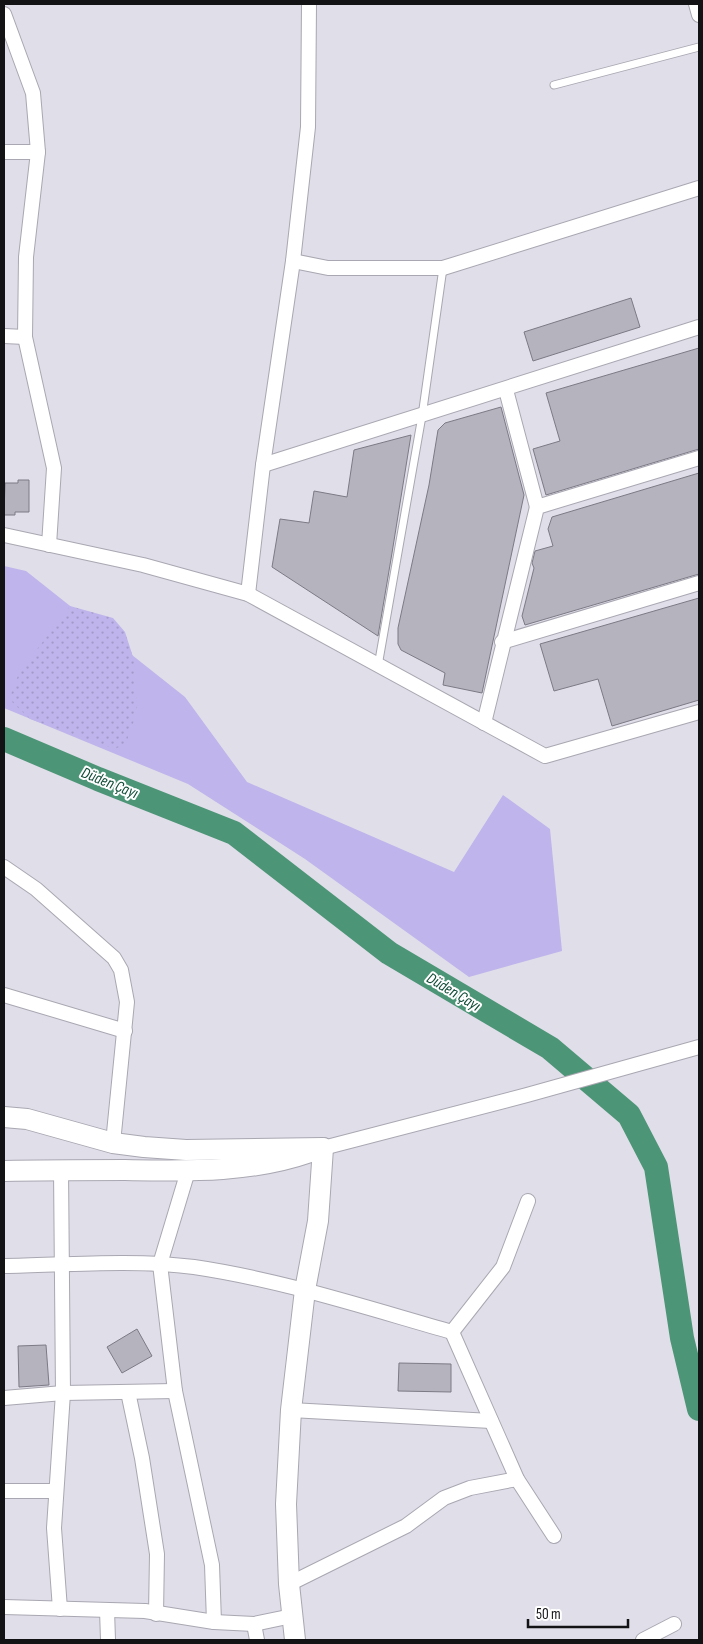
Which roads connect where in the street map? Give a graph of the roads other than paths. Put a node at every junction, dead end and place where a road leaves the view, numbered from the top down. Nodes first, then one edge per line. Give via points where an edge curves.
1 (308, 4) edge
2 (696, 4) edge
3 (4, 14) edge
4 (699, 15) edge
5 (699, 47) edge
6 (554, 86) dead end
7 (4, 152) edge
8 (38, 152) junction
9 (699, 188) edge
10 (293, 261) junction
11 (443, 268) junction
12 (699, 327) edge
13 (4, 336) edge
14 (25, 337) junction
15 (506, 390) junction
16 (422, 416) junction
17 (699, 458) edge
18 (263, 465) junction
19 (537, 507) junction
20 (4, 535) edge
21 (49, 544) junction
22 (699, 583) edge
23 (248, 594) junction
24 (502, 642) junction
25 (378, 666) junction
26 (699, 712) edge
27 (484, 723) junction
28 (4, 867) edge
29 (4, 995) edge
30 (125, 1031) junction
31 (699, 1047) edge
32 (4, 1118) edge
33 (113, 1143) junction
34 (324, 1148) junction
35 (61, 1169) junction
36 (4, 1171) edge
37 (188, 1171) junction
38 (528, 1201) dead end
39 (160, 1264) junction
40 (63, 1265) junction
41 (4, 1266) edge
42 (305, 1290) junction
43 (452, 1332) junction
44 (175, 1391) junction
45 (128, 1392) junction
46 (63, 1393) junction
47 (4, 1398) edge
48 (291, 1410) junction
49 (491, 1421) junction
50 (518, 1479) junction
51 (4, 1491) edge
52 (55, 1491) junction
53 (554, 1536) dead end
54 (288, 1584) junction
55 (4, 1606) edge
56 (60, 1609) junction
57 (107, 1610) junction
58 (156, 1614) junction
59 (292, 1616) junction
60 (214, 1622) junction
61 (254, 1624) junction
62 (674, 1624) dead end
63 (108, 1640) edge
64 (257, 1640) edge
65 (294, 1640) edge
66 (643, 1640) edge

1 - 10 street via 308,128
2 - 4 street
3 - 8 street via 33,93
5 - 6 lane
7 - 8 street
8 - 14 street via 26,257
9 - 11 street
10 - 11 street via 328,268
10 - 18 street
11 - 16 lane
12 - 15 street
13 - 14 street
14 - 21 street via 54,468
15 - 16 street
15 - 19 street
16 - 18 street
16 - 25 lane
17 - 19 street
18 - 23 street
19 - 24 street
20 - 21 street
21 - 23 street via 143,564
22 - 24 street
23 - 25 street
24 - 27 street
25 - 27 street
26 - 27 street via 545,756
28 - 30 street via 36,890 114,958 125,987
29 - 30 street
30 - 33 street
31 - 34 street
32 - 33 main road via 27,1120
33 - 34 main road via 186,1150
34 - 37 main road via 282,1162 246,1168
34 - 42 main road via 318,1221
35 - 36 main road
35 - 37 main road
35 - 40 street
37 - 39 street
38 - 43 street via 503,1267
39 - 40 street
39 - 42 street
39 - 44 street
40 - 41 street
40 - 46 street
42 - 43 street
42 - 48 main road
43 - 49 street
44 - 45 street
44 - 60 street via 212,1564
45 - 46 street
45 - 58 street via 157,1554
46 - 47 street
46 - 52 street
48 - 49 street
48 - 54 main road via 286,1504
49 - 50 street
50 - 53 street
50 - 54 street via 470,1488 444,1498 406,1526
51 - 52 street
52 - 56 street via 54,1528
54 - 59 main road
55 - 56 street
56 - 57 street
57 - 58 street
57 - 63 street
58 - 60 street
59 - 61 street
59 - 65 main road
60 - 61 street
61 - 64 street
62 - 66 street

